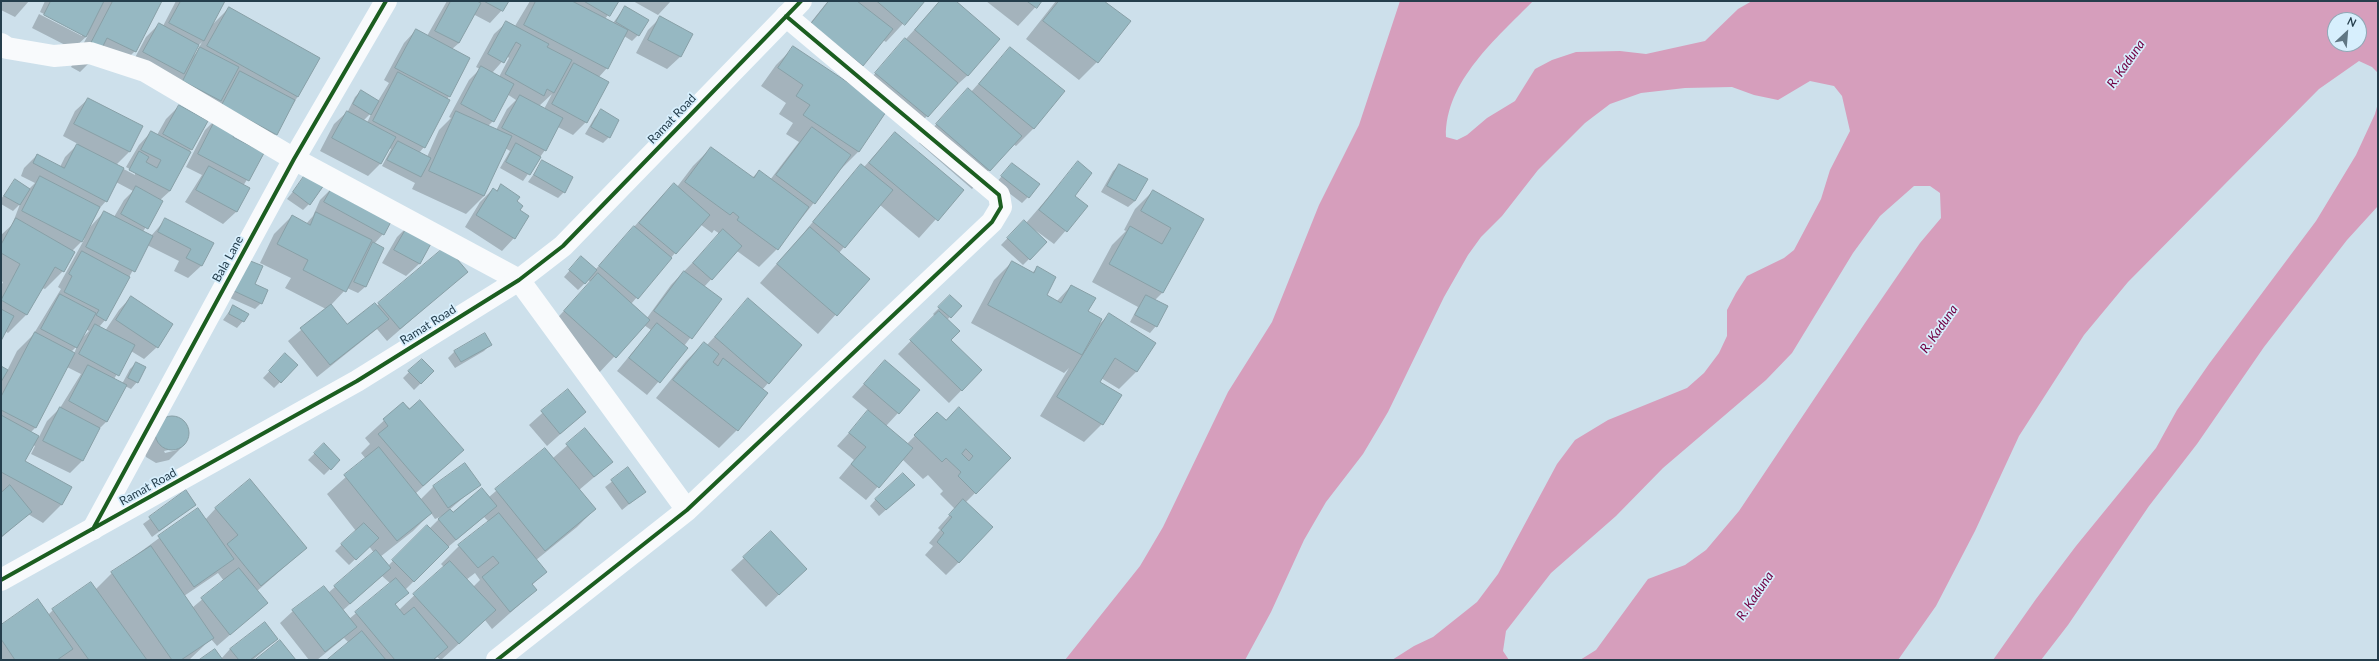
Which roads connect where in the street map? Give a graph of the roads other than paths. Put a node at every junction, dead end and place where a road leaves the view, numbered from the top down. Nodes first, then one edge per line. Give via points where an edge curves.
1 (386, 1) edge
2 (794, 8) edge
3 (1, 44) edge
4 (294, 159) junction
5 (519, 280) junction
6 (687, 510) junction
7 (93, 529) junction
8 (1, 580) edge
9 (498, 660) edge

1 - 4 street, Bala Lane
2 - 5 street, Ramat Road via 563,246
2 - 6 street via 999,195 1001,207 992,222
3 - 4 street via 8,48 54,56 90,53 145,71
4 - 5 street
4 - 7 street, Bala Lane
5 - 6 street
5 - 7 street, Ramat Road via 357,381
6 - 9 street
7 - 8 street, Ramat Road

